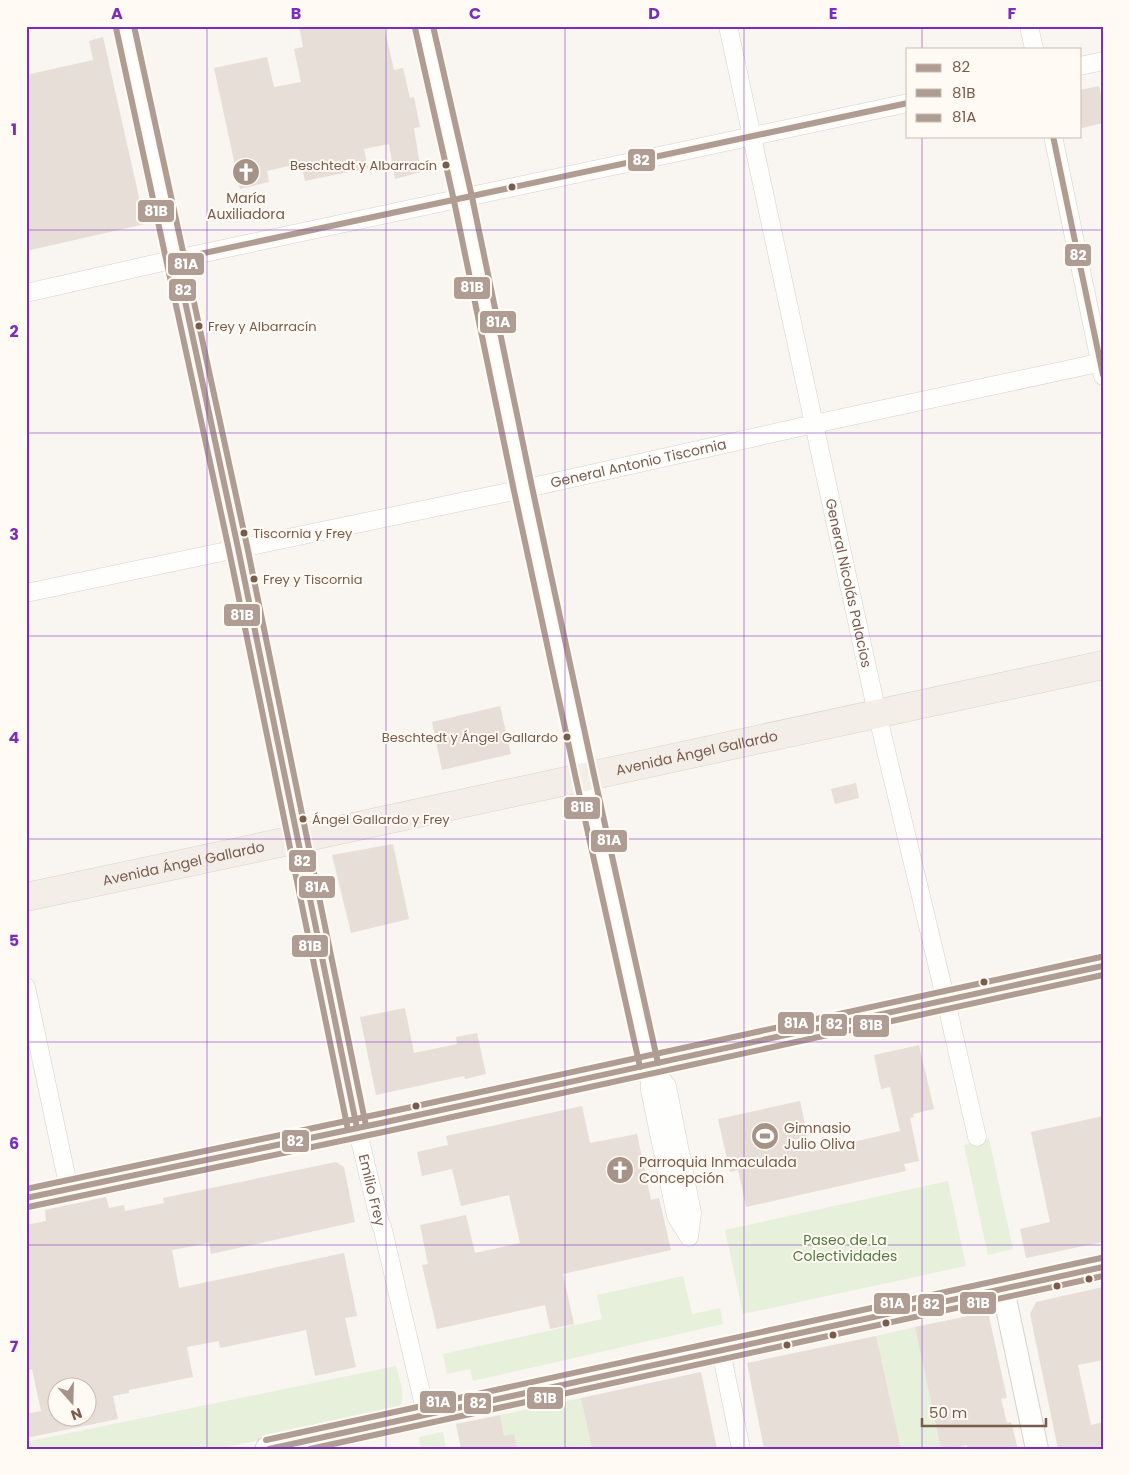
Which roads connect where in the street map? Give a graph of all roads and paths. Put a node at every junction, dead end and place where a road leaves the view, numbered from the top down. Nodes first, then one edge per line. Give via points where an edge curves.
1 (125, 26) edge
2 (424, 26) edge
3 (728, 26) edge
4 (1029, 26) edge
5 (1034, 48) edge
6 (1103, 61) edge
7 (1082, 66) edge
8 (906, 103) edge
9 (753, 137) junction
10 (1053, 138) edge
11 (463, 199) junction
12 (176, 259) junction
13 (26, 293) edge
14 (1102, 367) edge
15 (814, 424) junction
16 (523, 488) junction
17 (238, 548) junction
18 (26, 593) edge
19 (1103, 664) edge
20 (878, 713) junction
21 (585, 777) junction
22 (298, 839) junction
23 (26, 897) edge
24 (1103, 966) edge
25 (26, 987) edge
26 (946, 1000) junction
27 (649, 1065) junction
28 (357, 1128) junction
29 (977, 1137) dead end
30 (69, 1189) junction
31 (26, 1198) edge
32 (1103, 1267) edge
33 (1003, 1289) junction
34 (721, 1351) junction
35 (426, 1414) junction
36 (268, 1449) edge
37 (741, 1449) edge
38 (1037, 1449) edge

1 - 12 street, Emilio Frey
2 - 11 street
3 - 9 street, General Nicolás Palacios
4 - 5 street
6 - 7 street
8 - 9 street
9 - 11 street
9 - 15 street, General Nicolás Palacios
10 - 14 street
11 - 12 street
11 - 16 street
12 - 13 street
12 - 17 street, Emilio Frey
14 - 15 street, General Antonio Tiscornia
15 - 16 street, General Antonio Tiscornia
15 - 20 street, General Nicolás Palacios
16 - 17 street, General Antonio Tiscornia
16 - 21 street
17 - 18 street, General Antonio Tiscornia
17 - 22 street, Emilio Frey
19 - 20 main road, Avenida Ángel Gallardo
20 - 21 main road, Avenida Ángel Gallardo
20 - 26 street, General Nicolás Palacios
21 - 22 main road, Avenida Ángel Gallardo
21 - 27 street
22 - 23 main road, Avenida Ángel Gallardo
22 - 28 street, Emilio Frey
24 - 26 street
25 - 30 street
26 - 27 street
26 - 29 street, General Nicolás Palacios
27 - 27 street via 667,1086 692,1213 688,1237 676,1216 650,1090
27 - 28 street
28 - 30 street
28 - 35 street, Emilio Frey
30 - 31 street
32 - 33 main road
33 - 34 main road
33 - 38 street
34 - 35 main road
34 - 37 street
35 - 36 main road

